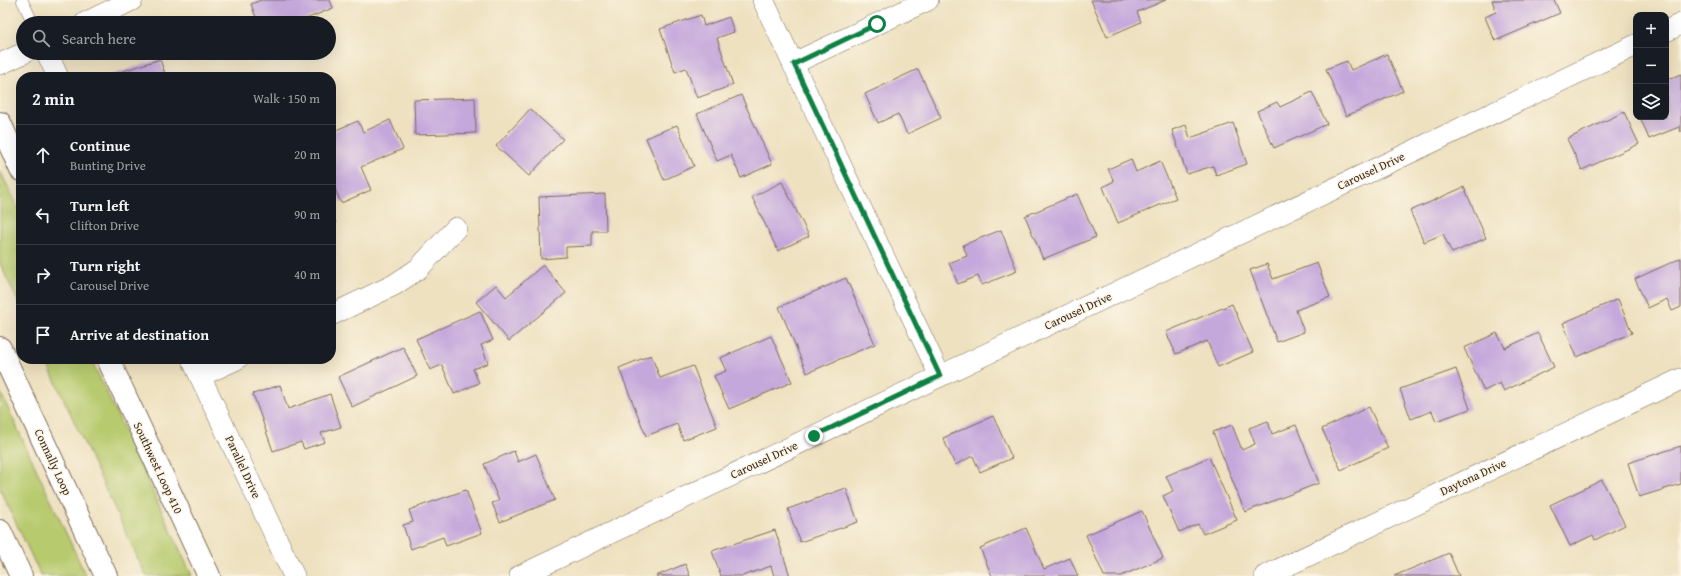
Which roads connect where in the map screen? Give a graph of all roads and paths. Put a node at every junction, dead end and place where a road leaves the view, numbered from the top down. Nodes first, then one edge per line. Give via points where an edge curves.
1 (22, 0) edge
2 (132, 0) edge
3 (763, 0) edge
4 (928, 0) edge
5 (30, 16) edge
6 (99, 16) edge
7 (1681, 24) edge
8 (1669, 30) edge
9 (1633, 46) edge
10 (16, 57) edge
11 (50, 60) edge
12 (0, 64) edge
13 (794, 64) junction
14 (56, 72) edge
15 (0, 123) edge
16 (16, 159) edge
17 (456, 228) dead end
18 (336, 313) edge
19 (0, 348) edge
20 (110, 364) edge
21 (214, 364) edge
22 (196, 368) edge
23 (940, 376) junction
24 (1681, 378) edge
25 (0, 531) edge
26 (21, 576) edge
27 (106, 576) edge
28 (209, 576) edge
29 (294, 576) edge
30 (520, 576) edge
31 (1265, 576) edge

1 - 5 lane
2 - 6 street
3 - 13 street
4 - 13 street
7 - 8 street
9 - 23 street, Carousel Drive
10 - 12 street
11 - 14 street
13 - 23 street
15 - 16 main road
17 - 18 street via 418,269 394,285
19 - 27 main road, Connally Loop
20 - 28 main road, Southwest Loop 410
21 - 22 street
22 - 29 street, Parallel Drive
23 - 30 street, Carousel Drive
24 - 31 street, Daytona Drive
25 - 26 main road

